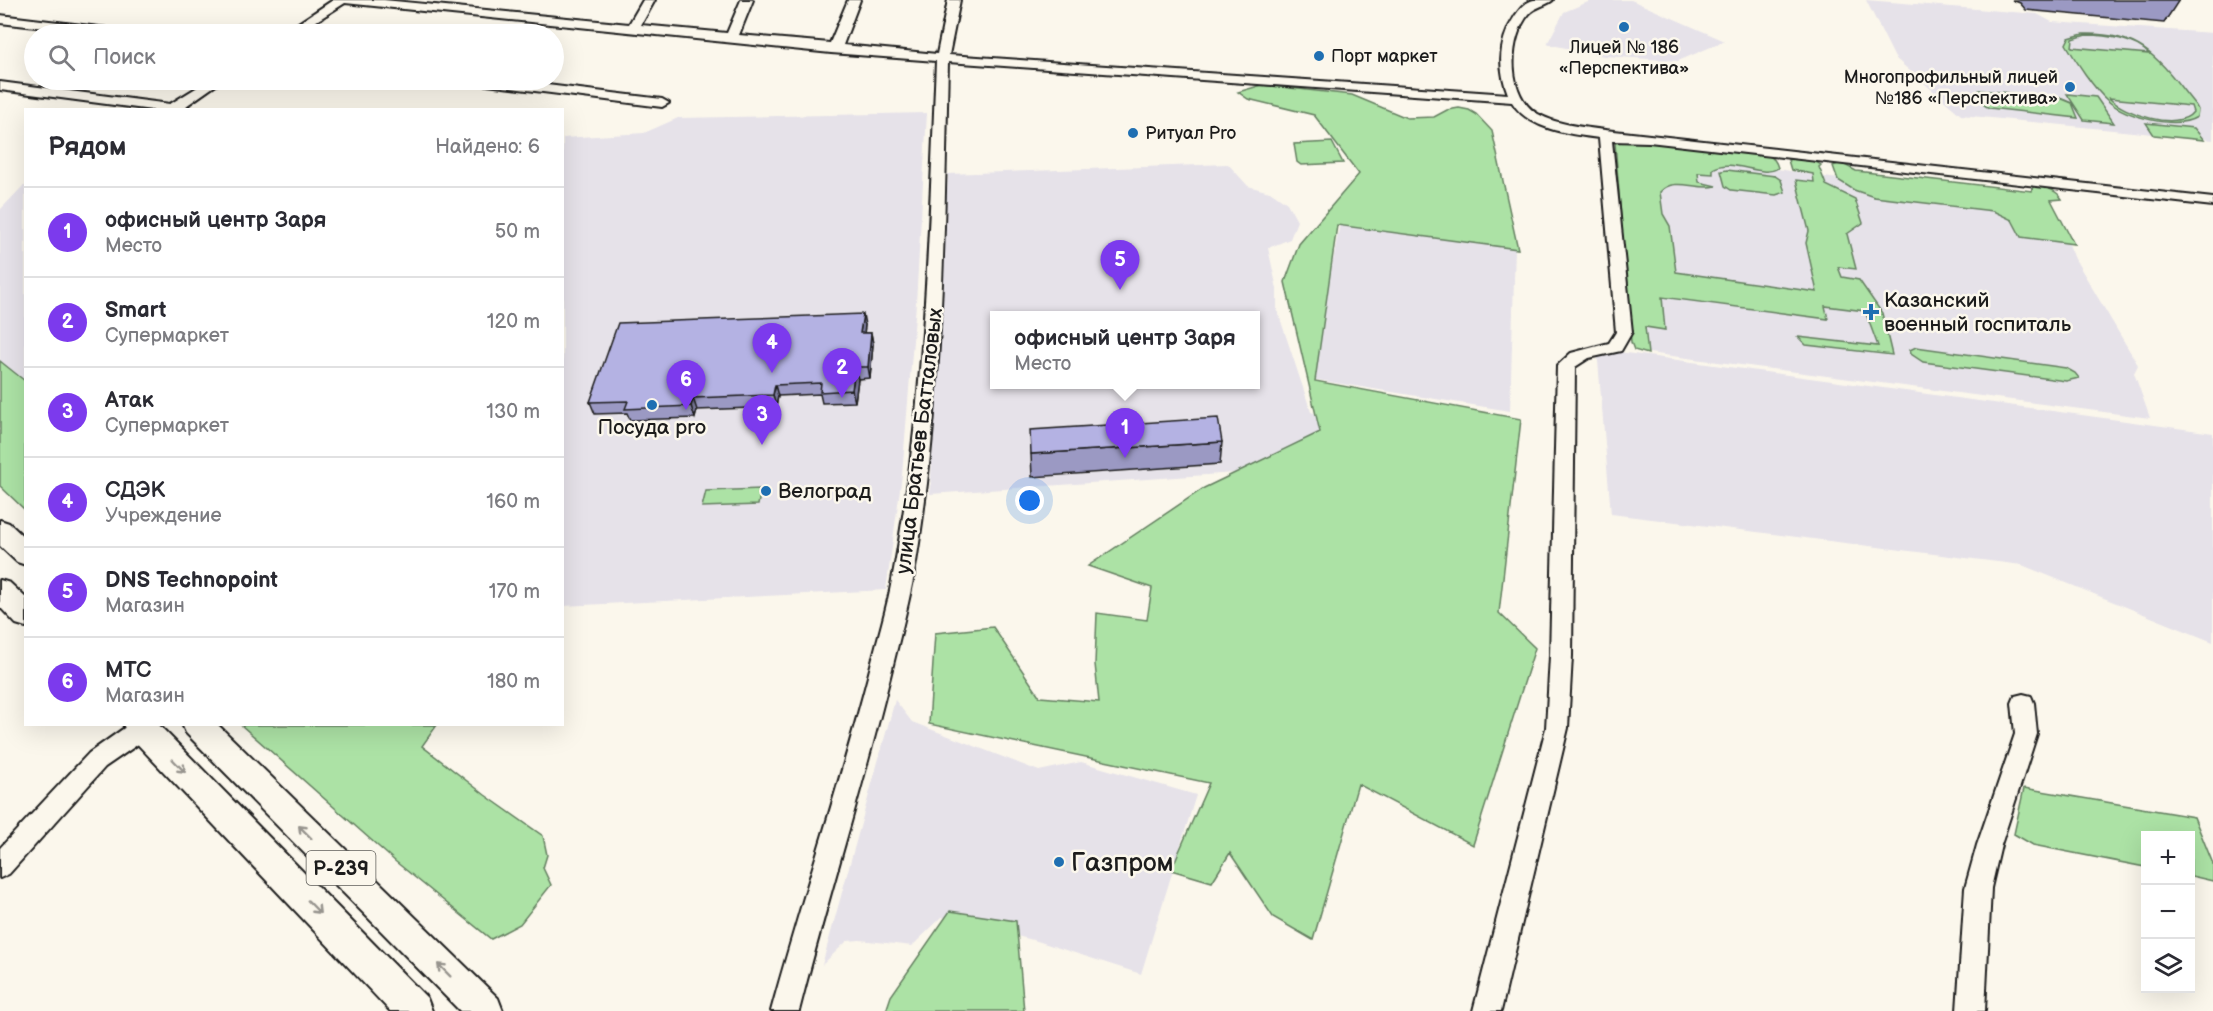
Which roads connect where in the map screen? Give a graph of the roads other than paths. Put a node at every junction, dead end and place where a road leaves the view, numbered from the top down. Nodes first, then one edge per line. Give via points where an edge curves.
1 (341, 0) edge
2 (348, 0) edge
3 (648, 0) edge
4 (747, 0) edge
5 (854, 0) edge
6 (954, 0) edge
7 (1547, 0) edge
8 (0, 19) edge
9 (41, 24) edge
10 (304, 24) edge
11 (633, 28) junction
12 (732, 37) junction
13 (831, 48) junction
14 (942, 58) junction
15 (0, 86) edge
16 (24, 89) edge
17 (31, 90) edge
18 (204, 90) edge
19 (559, 90) edge
20 (1515, 98) junction
21 (662, 103) dead end
22 (172, 108) edge
23 (181, 108) edge
24 (1611, 136) junction
25 (2213, 202) edge
26 (0, 530) edge
27 (24, 553) edge
28 (0, 590) edge
29 (24, 614) edge
30 (2023, 704) dead end
31 (199, 726) edge
32 (140, 727) edge
33 (0, 866) edge
34 (414, 1011) edge
35 (485, 1011) edge
36 (785, 1011) edge
37 (1487, 1011) edge
38 (1971, 1011) edge

1 - 10 street
2 - 11 street
3 - 11 street
4 - 12 street
5 - 13 street via 837,44
6 - 14 street, улица Братьев Батталовых
7 - 20 street via 1528,7 1511,36 1507,52
8 - 9 street
11 - 12 street
12 - 13 street
13 - 14 street
14 - 20 street
14 - 36 street, улица Братьев Батталовых via 934,314 919,476 904,570 863,741
15 - 16 street
17 - 22 street
18 - 23 street
19 - 21 street
20 - 24 street via 1522,110 1541,120
24 - 25 street
24 - 37 street via 1605,139 1624,332 1616,347 1584,353 1566,366 1562,656 1557,728
26 - 27 main road
28 - 29 main road
30 - 38 street via 2026,734 1978,888
35 -> 31 main road, Р-239
32 - 33 street via 97,760
32 -> 34 main road, Р-239

